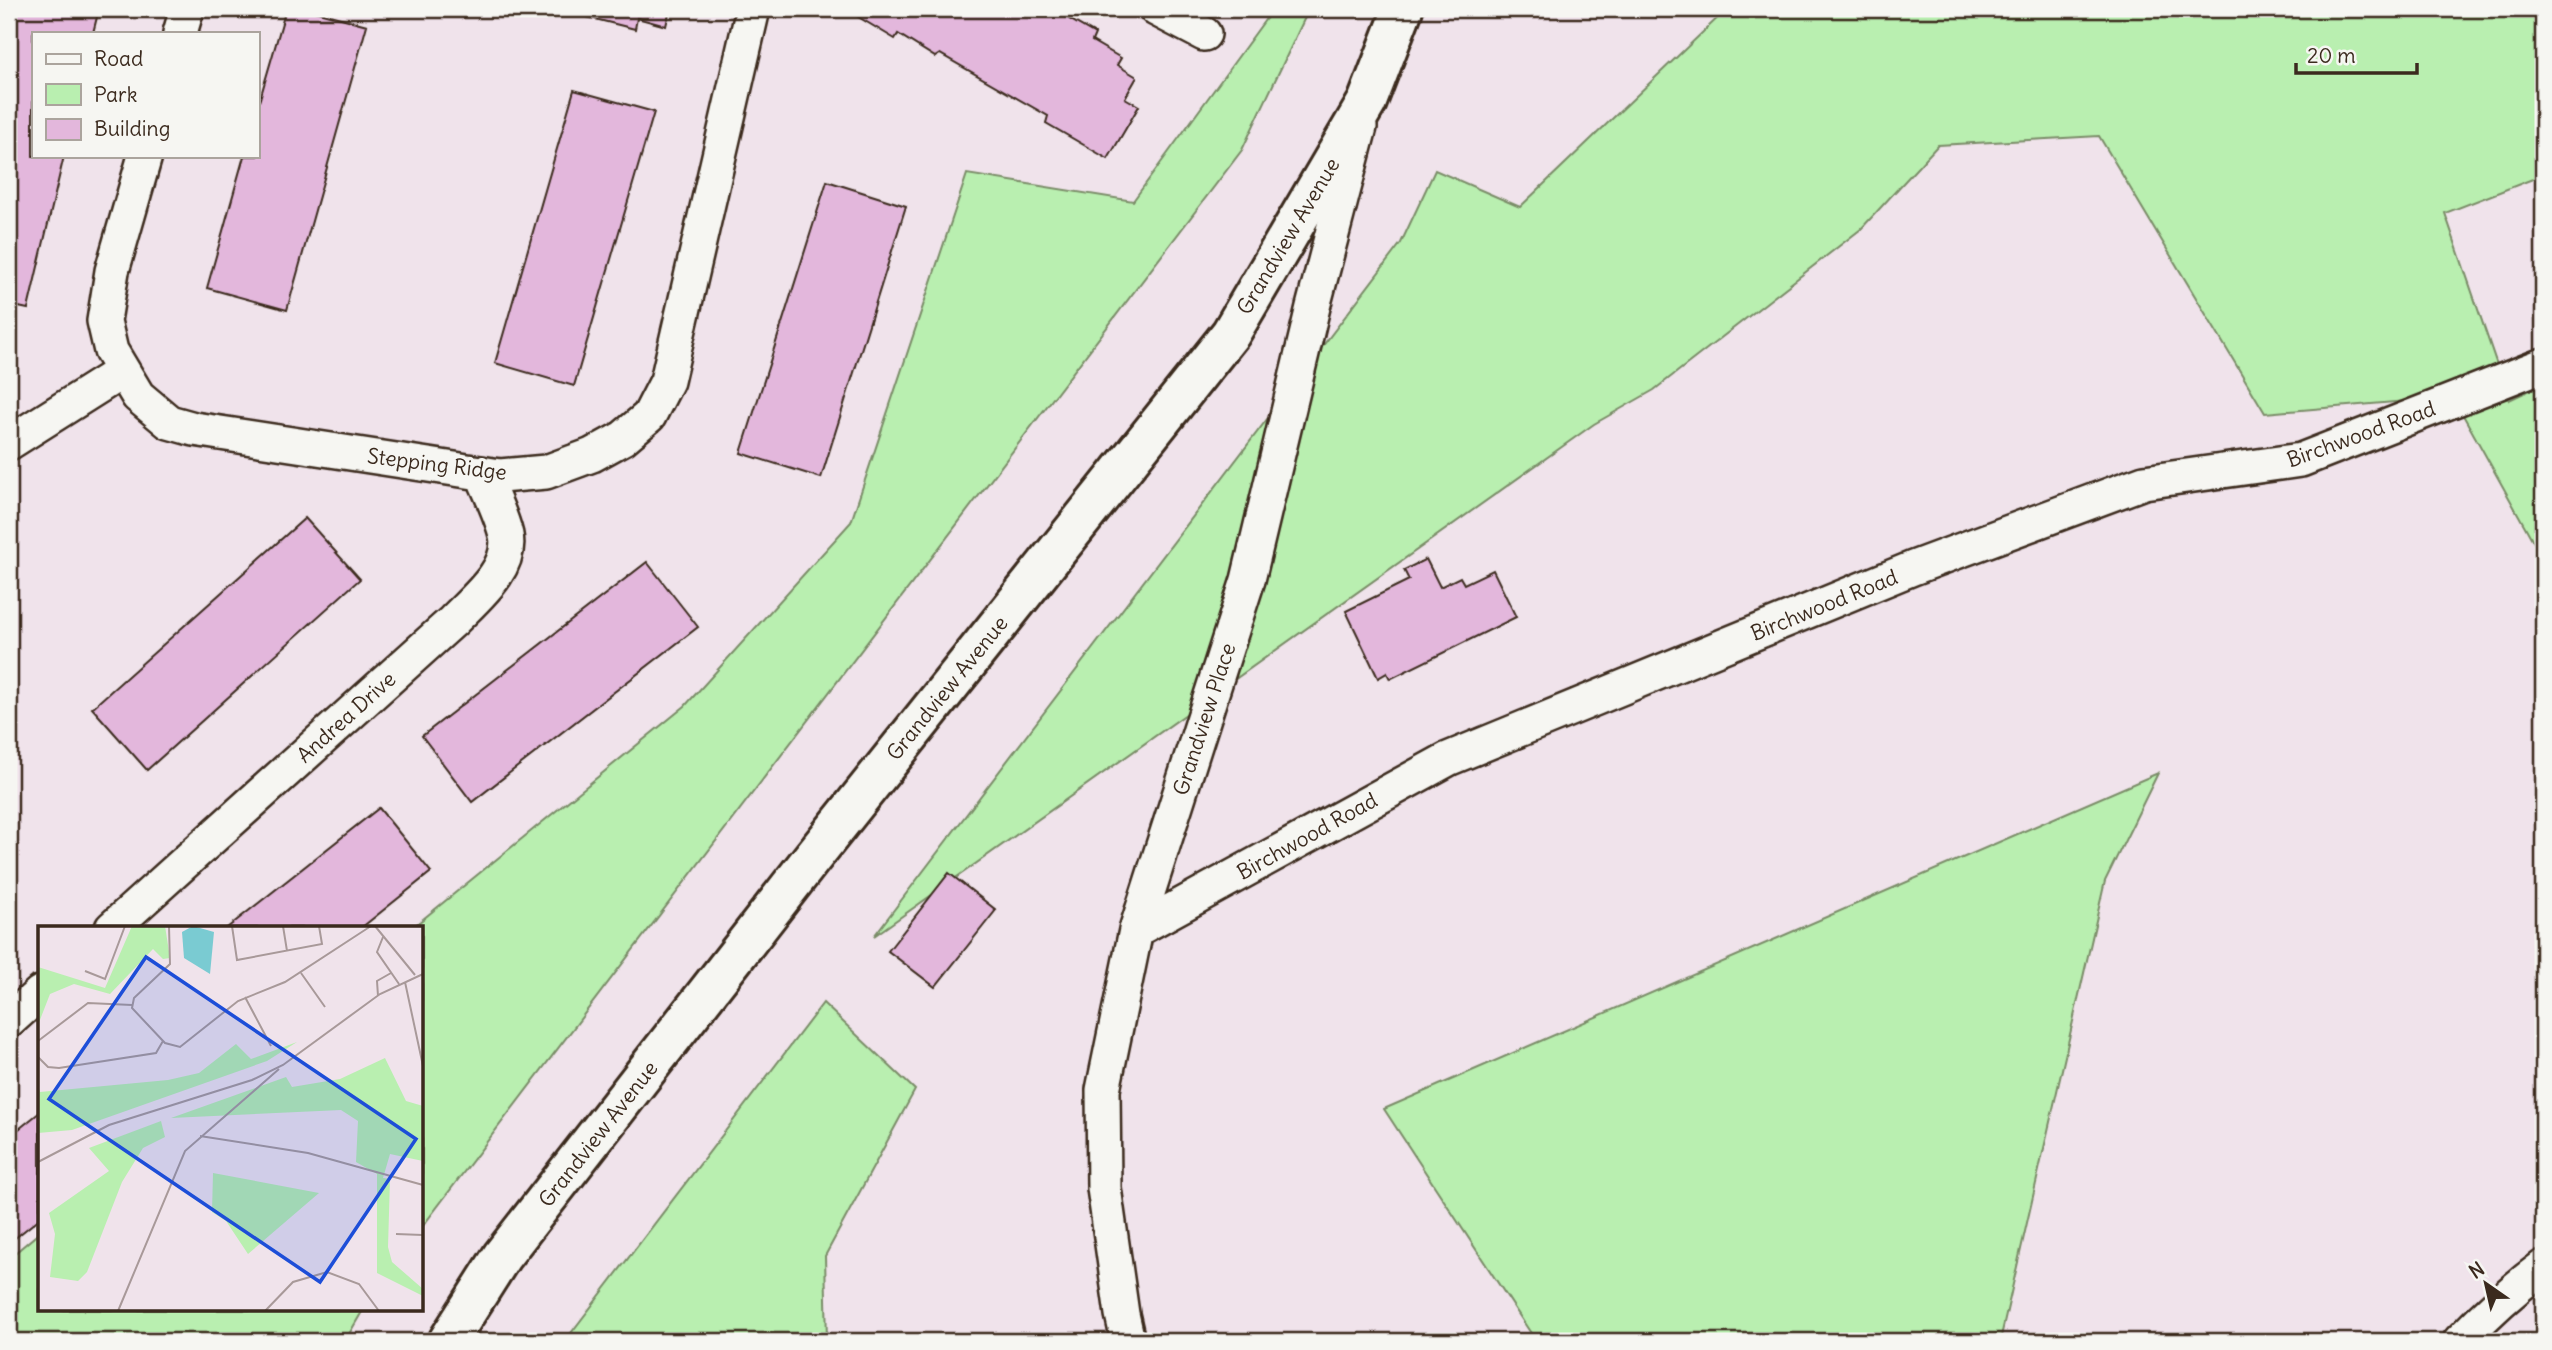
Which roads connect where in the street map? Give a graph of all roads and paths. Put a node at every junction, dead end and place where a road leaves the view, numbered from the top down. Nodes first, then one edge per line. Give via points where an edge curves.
1 (187, 9) edge
2 (753, 9) edge
3 (1156, 9) edge
4 (1403, 9) edge
5 (180, 32) edge
6 (1204, 34) dead end
7 (1367, 102) junction
8 (144, 158) edge
9 (2543, 365) edge
10 (123, 371) junction
11 (9, 443) edge
12 (482, 473) junction
13 (114, 926) edge
14 (1136, 930) junction
15 (38, 995) edge
16 (9, 1021) edge
17 (2543, 1267) edge
18 (448, 1341) edge
19 (1128, 1341) edge
20 (2460, 1341) edge

1 - 5 street
2 - 12 street, Stepping Ridge via 667,381 649,416 592,455 546,472
3 - 6 street
4 - 7 main road, Grandview Avenue
7 - 14 street, Grandview Place via 1248,580
7 - 18 main road, Grandview Avenue via 1231,333 502,1256
8 - 10 street, Stepping Ridge via 104,321 111,351
9 - 14 street, Birchwood Road via 2301,460 2144,482 1913,568 1448,759
10 - 11 street
10 - 12 street, Stepping Ridge via 138,396 169,422
12 - 13 street, Andrea Drive via 506,536 504,559 489,583 453,621
14 - 19 street, Grandview Place via 1103,1090 1104,1188
15 - 16 street
17 - 20 street via 2485,1314

